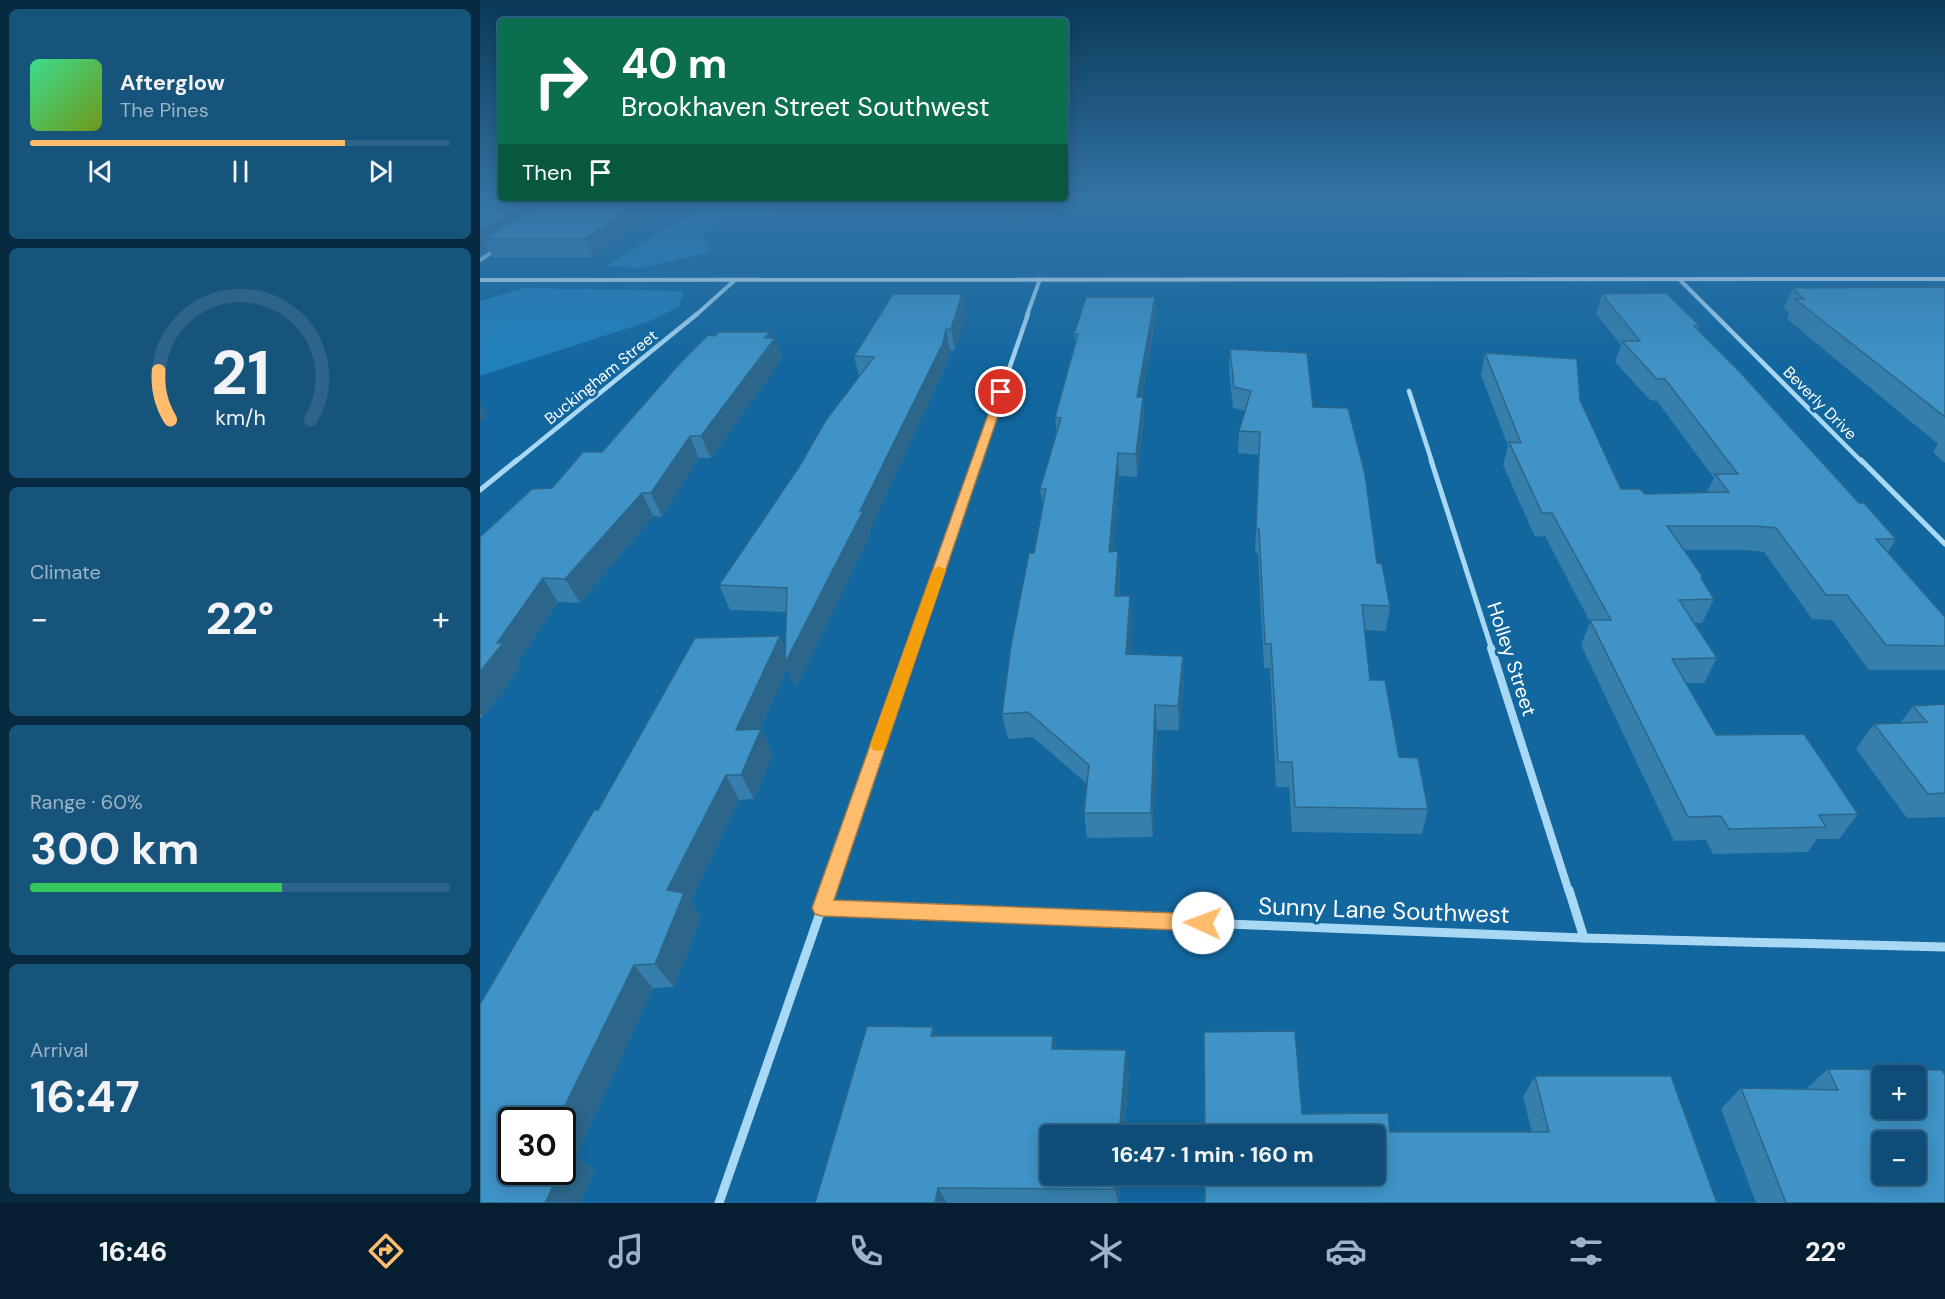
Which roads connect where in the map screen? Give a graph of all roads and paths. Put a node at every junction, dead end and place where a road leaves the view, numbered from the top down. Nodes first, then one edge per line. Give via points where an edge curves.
1 (1040, 279) junction
2 (1679, 279) junction
3 (1945, 279) edge
4 (480, 280) edge
5 (735, 280) junction
6 (1409, 391) dead end
7 (480, 490) edge
8 (1945, 544) edge
9 (822, 908) junction
10 (1584, 938) junction
11 (1945, 946) edge
12 (719, 1203) edge

1 - 2 street
1 - 5 street
1 - 9 street
2 - 3 street
2 - 8 street, Beverly Drive
4 - 5 street
5 - 7 street, Buckingham Street
6 - 10 street, Holley Street
9 - 10 street, Sunny Lane Southwest
9 - 12 street
10 - 11 street, Sunny Lane Southwest

